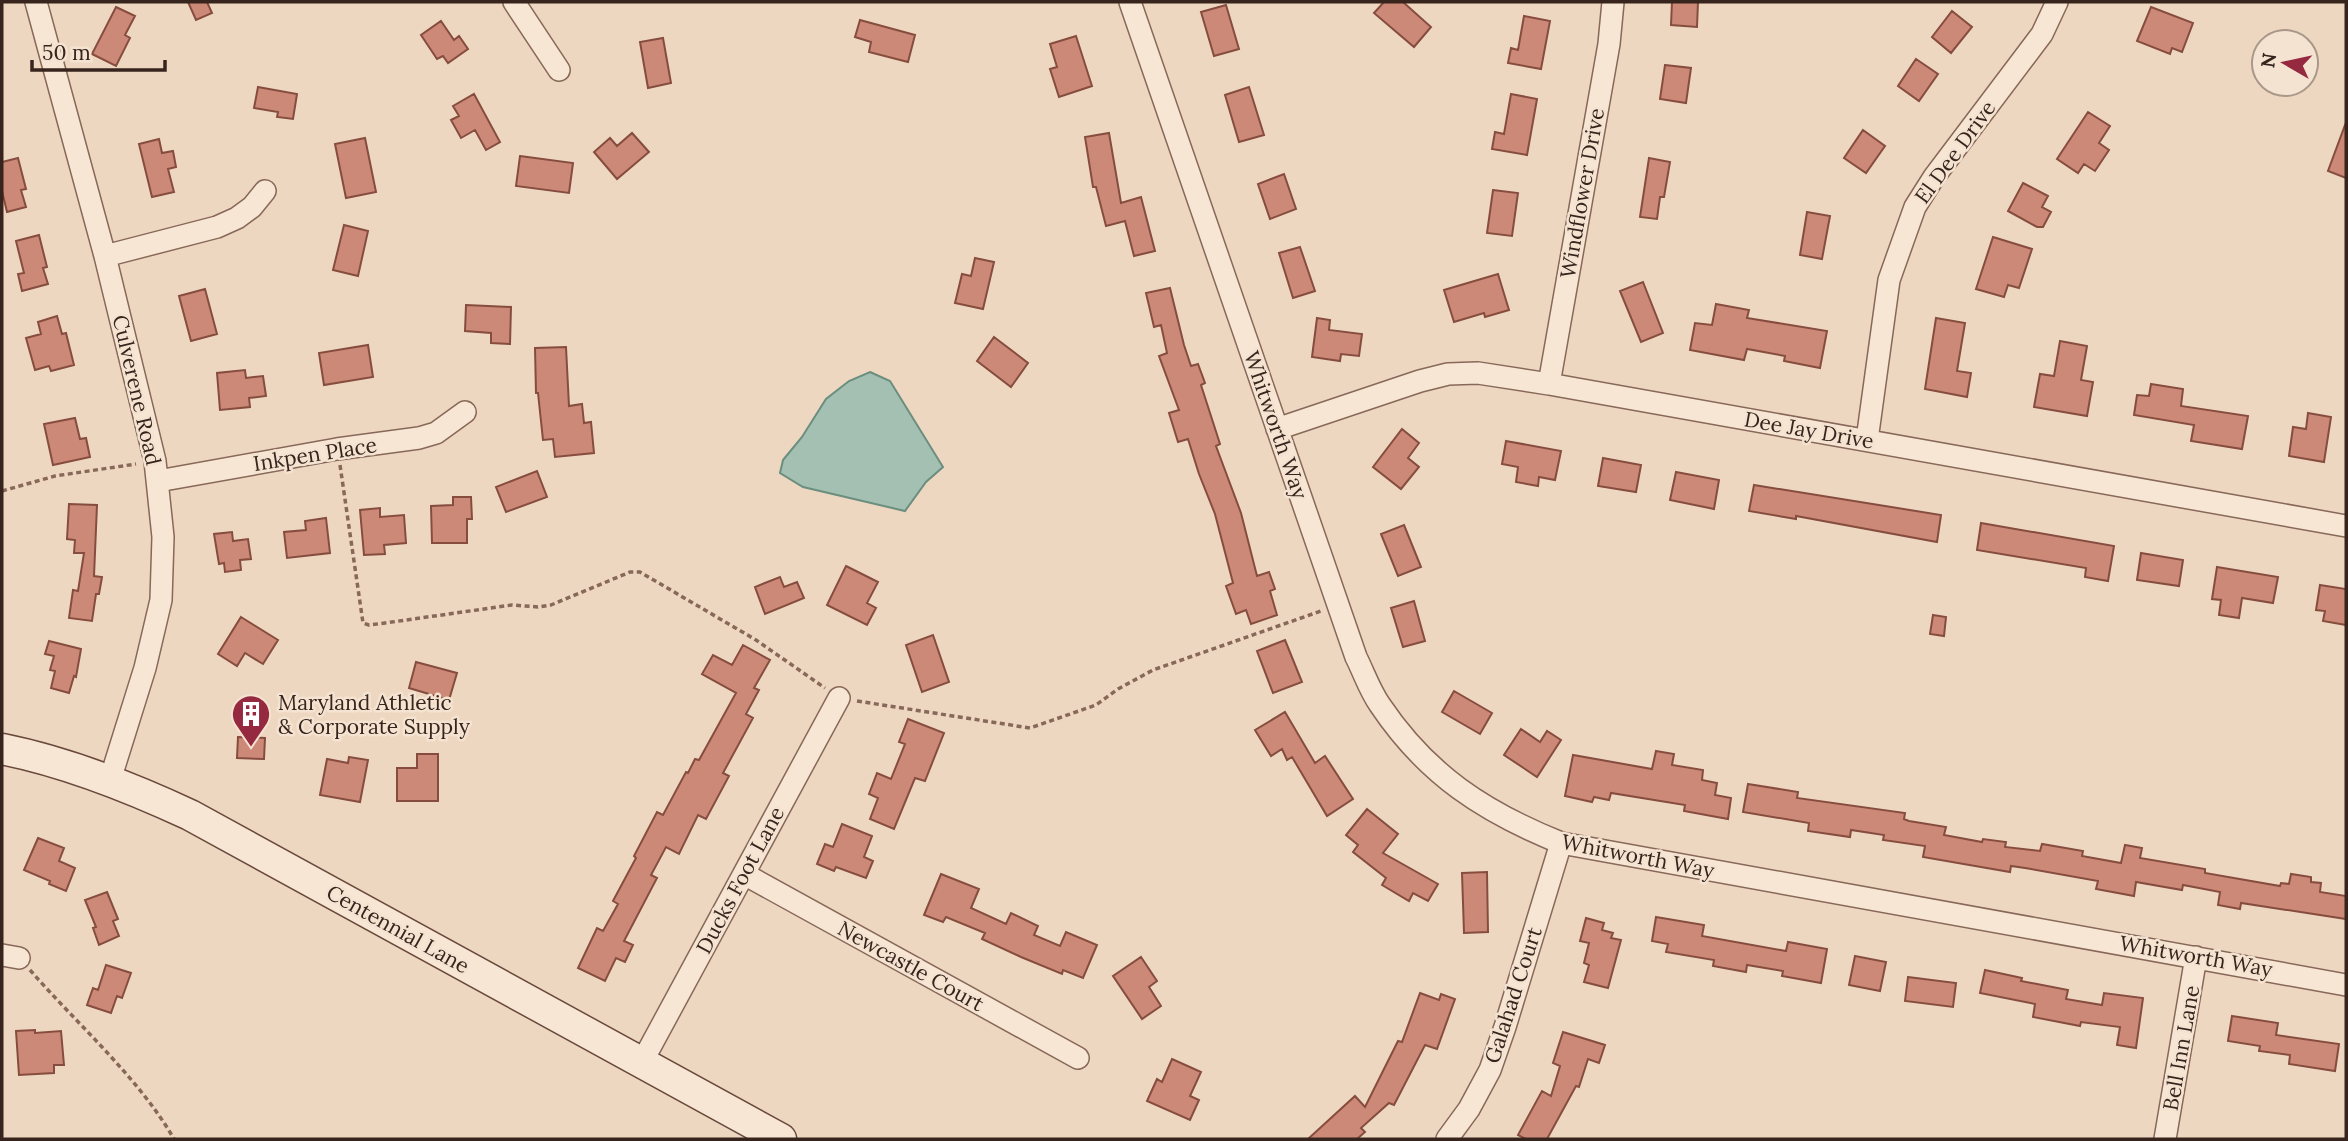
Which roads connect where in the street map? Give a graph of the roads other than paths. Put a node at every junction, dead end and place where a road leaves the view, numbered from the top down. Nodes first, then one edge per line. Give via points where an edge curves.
1 (36, 2) edge
2 (514, 2) edge
3 (1130, 2) edge
4 (1613, 2) edge
5 (2057, 2) edge
6 (559, 70) dead end
7 (265, 191) dead end
8 (105, 256) junction
9 (1549, 384) junction
10 (466, 412) dead end
11 (1277, 429) junction
12 (1867, 440) junction
13 (156, 471) junction
14 (2346, 527) edge
15 (839, 698) road end
16 (2, 749) edge
17 (110, 780) junction
18 (1560, 843) junction
19 (744, 874) junction
20 (2196, 957) junction
21 (2346, 985) edge
22 (1078, 1058) dead end
23 (642, 1062) junction
24 (781, 1139) edge
25 (1447, 1139) edge
26 (2165, 1139) edge

1 - 8 street, Culverene Road
2 - 6 street
3 - 11 street, Whitworth Way
4 - 9 street, Windflower Drive
5 - 12 street, El Dee Drive via 2042,33 1915,207 1889,280
7 - 8 street via 252,207 217,227
8 - 13 street, Culverene Road
9 - 11 street, Dee Jay Drive via 1478,373 1448,374
9 - 12 street, Dee Jay Drive
10 - 13 street, Inkpen Place via 428,436
11 - 18 street, Whitworth Way via 1356,657 1379,704 1440,774 1476,801
12 - 14 street, Dee Jay Drive
13 - 17 street, Culverene Road via 163,537 160,600 145,668
15 - 19 street, Ducks Foot Lane
16 - 17 street, Centennial Lane
17 - 23 street, Centennial Lane via 190,815
18 - 20 street, Whitworth Way
18 - 25 street, Galahad Court via 1490,1070
19 - 22 street, Newcastle Court
19 - 23 street, Ducks Foot Lane
20 - 21 street, Whitworth Way
20 - 26 street, Bell Inn Lane
23 - 24 street, Centennial Lane

